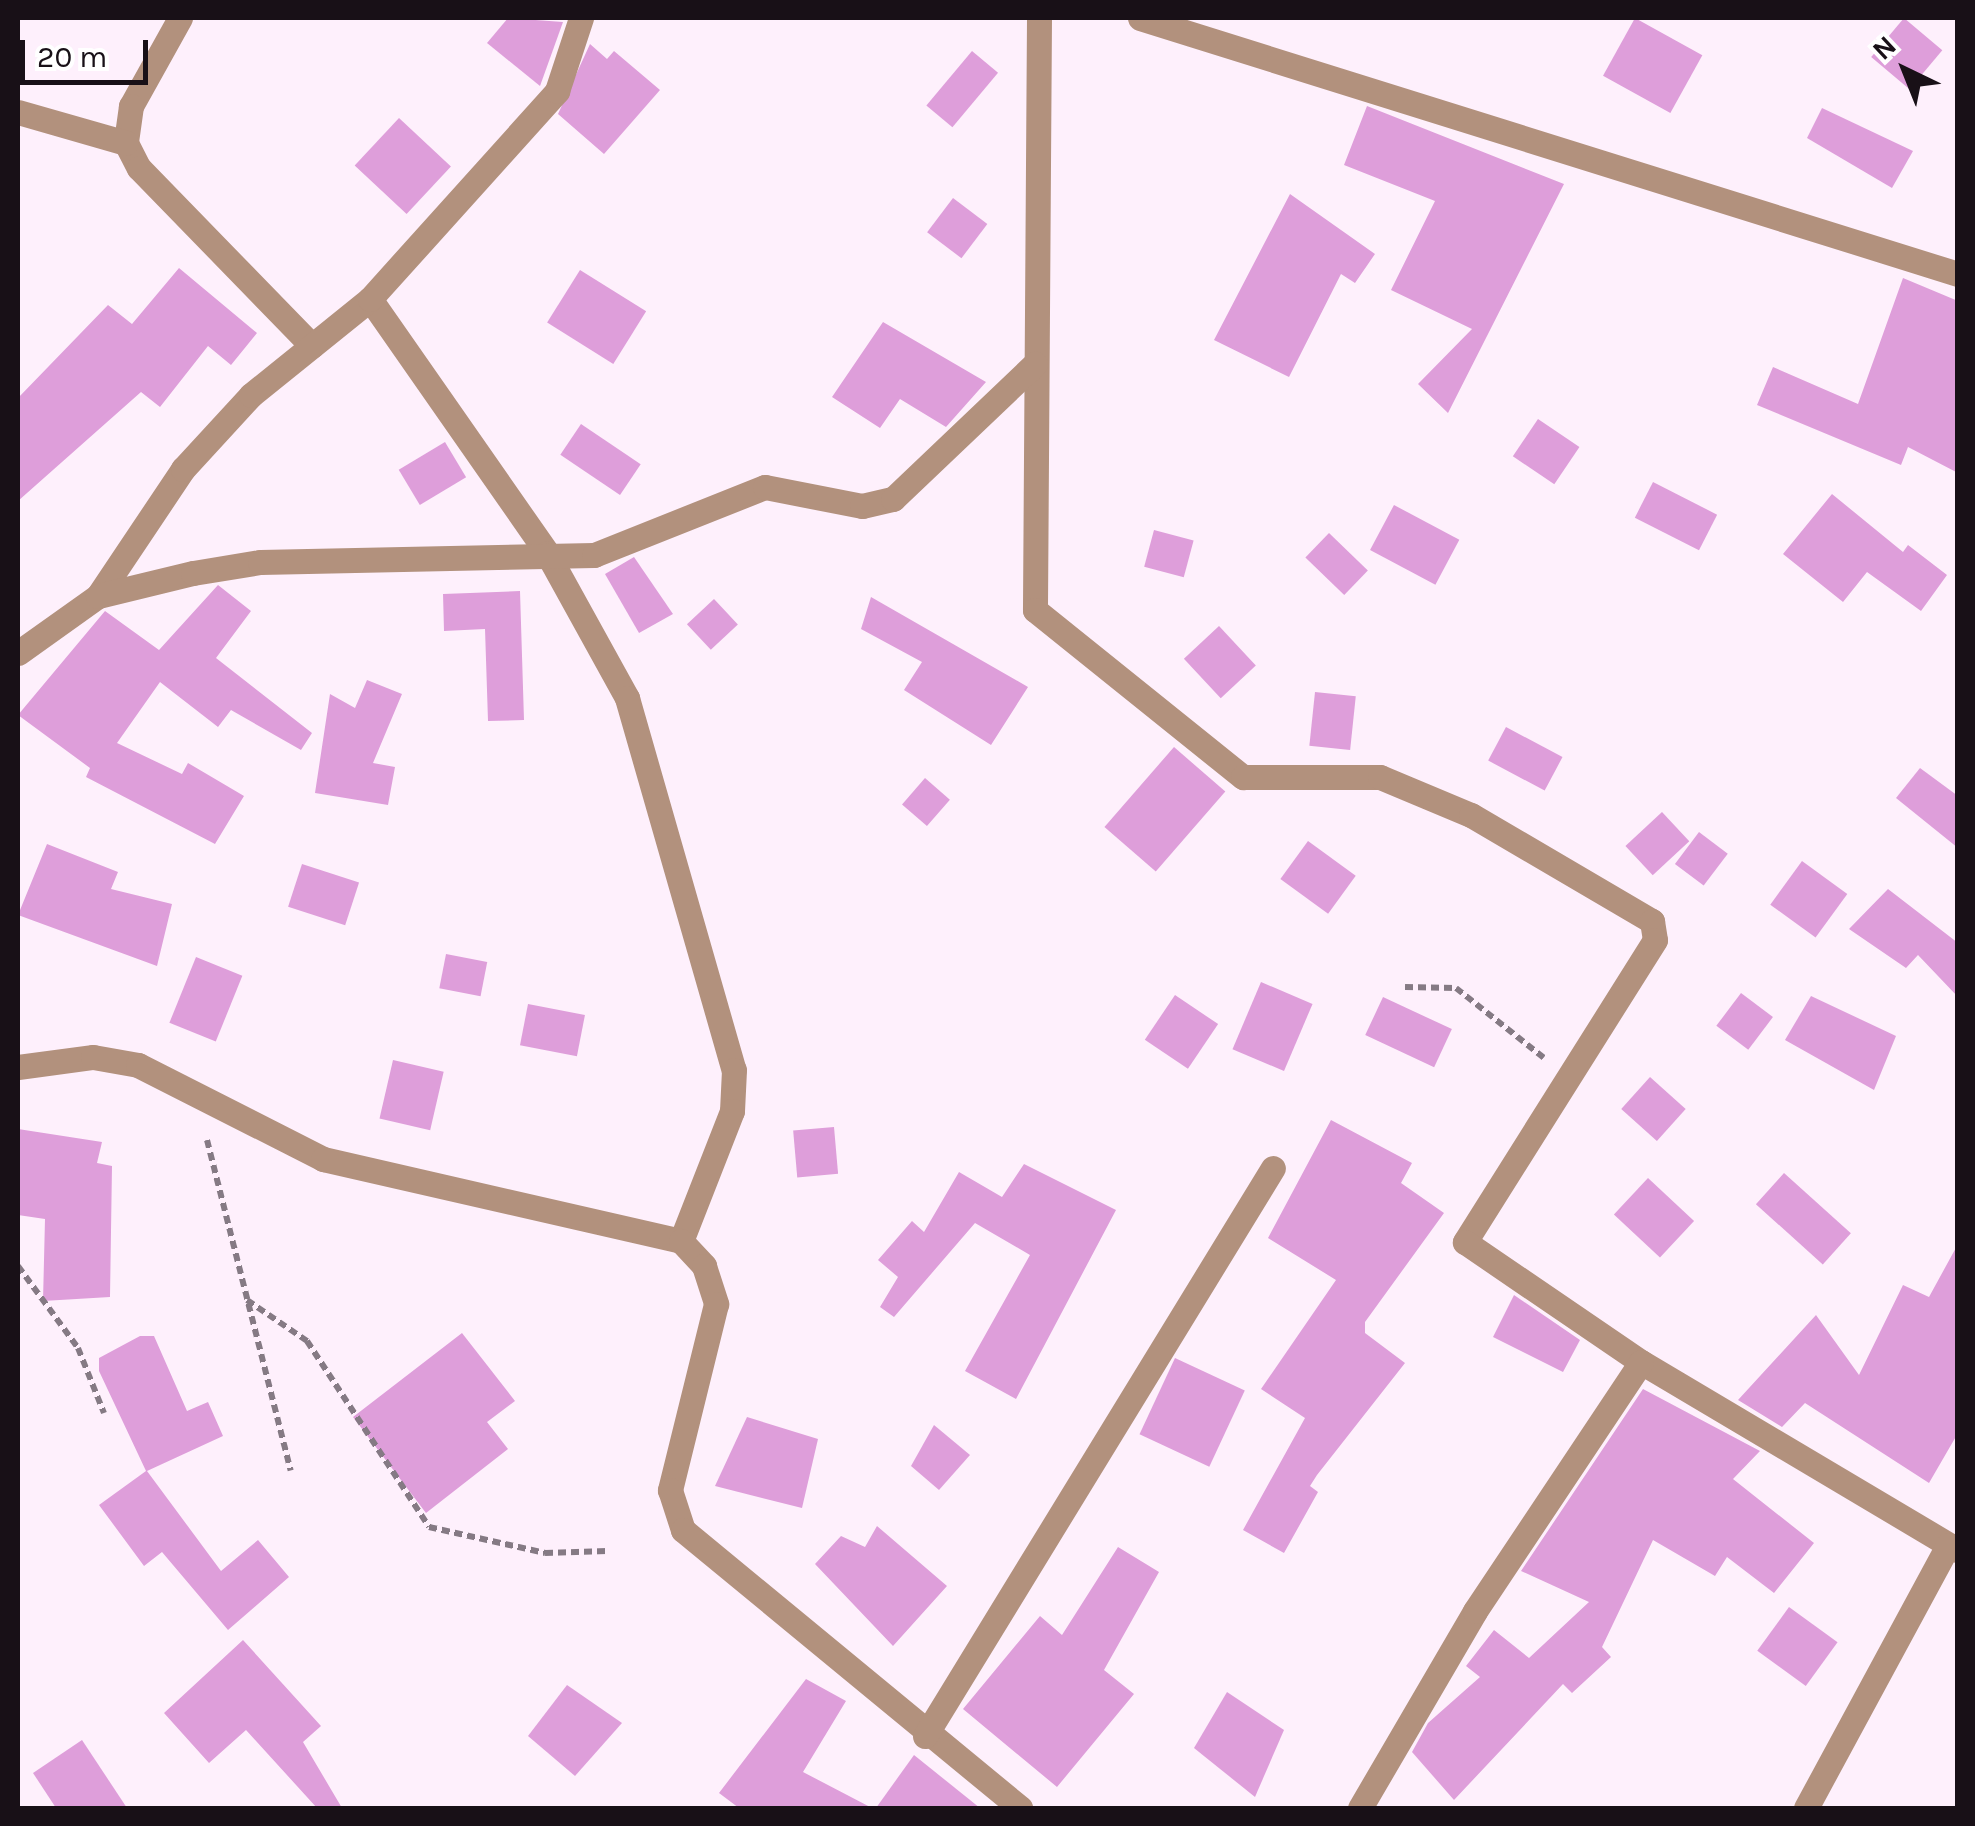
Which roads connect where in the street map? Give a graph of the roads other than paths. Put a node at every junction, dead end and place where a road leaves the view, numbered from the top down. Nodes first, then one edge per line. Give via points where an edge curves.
1 (180, 18) edge
2 (581, 18) edge
3 (1039, 18) edge
4 (1140, 18) edge
5 (18, 112) edge
6 (126, 143) junction
7 (1958, 274) edge
8 (370, 299) junction
9 (312, 346) junction
10 (1034, 364) junction
11 (547, 553) junction
12 (98, 596) junction
13 (18, 653) edge
14 (18, 1067) edge
15 (1272, 1168) dead end
16 (681, 1241) junction
17 (1641, 1362) junction
18 (1953, 1548) edge
19 (924, 1736) junction
20 (1020, 1808) edge
21 (1360, 1808) edge
22 (1806, 1808) edge

1 - 6 street via 131,106
2 - 8 street via 557,92
3 - 10 street
4 - 7 street
5 - 6 street
6 - 9 street via 138,168
8 - 9 street
8 - 11 street
9 - 12 street via 183,468
10 - 11 street via 894,498 862,506 765,487 594,554
10 - 17 street via 1032,584 1034,610 1054,634 1243,777 1380,777 1471,814 1652,921 1655,940 1466,1242
11 - 12 street via 260,562
11 - 16 street via 628,698 725,1023 732,1111
12 - 13 street
14 - 16 street via 92,1057 138,1065 323,1159
15 - 19 street
16 - 19 street via 704,1266 716,1304 670,1490 683,1530
17 - 18 street
17 - 21 street via 1475,1611
18 - 22 street
19 - 20 street

